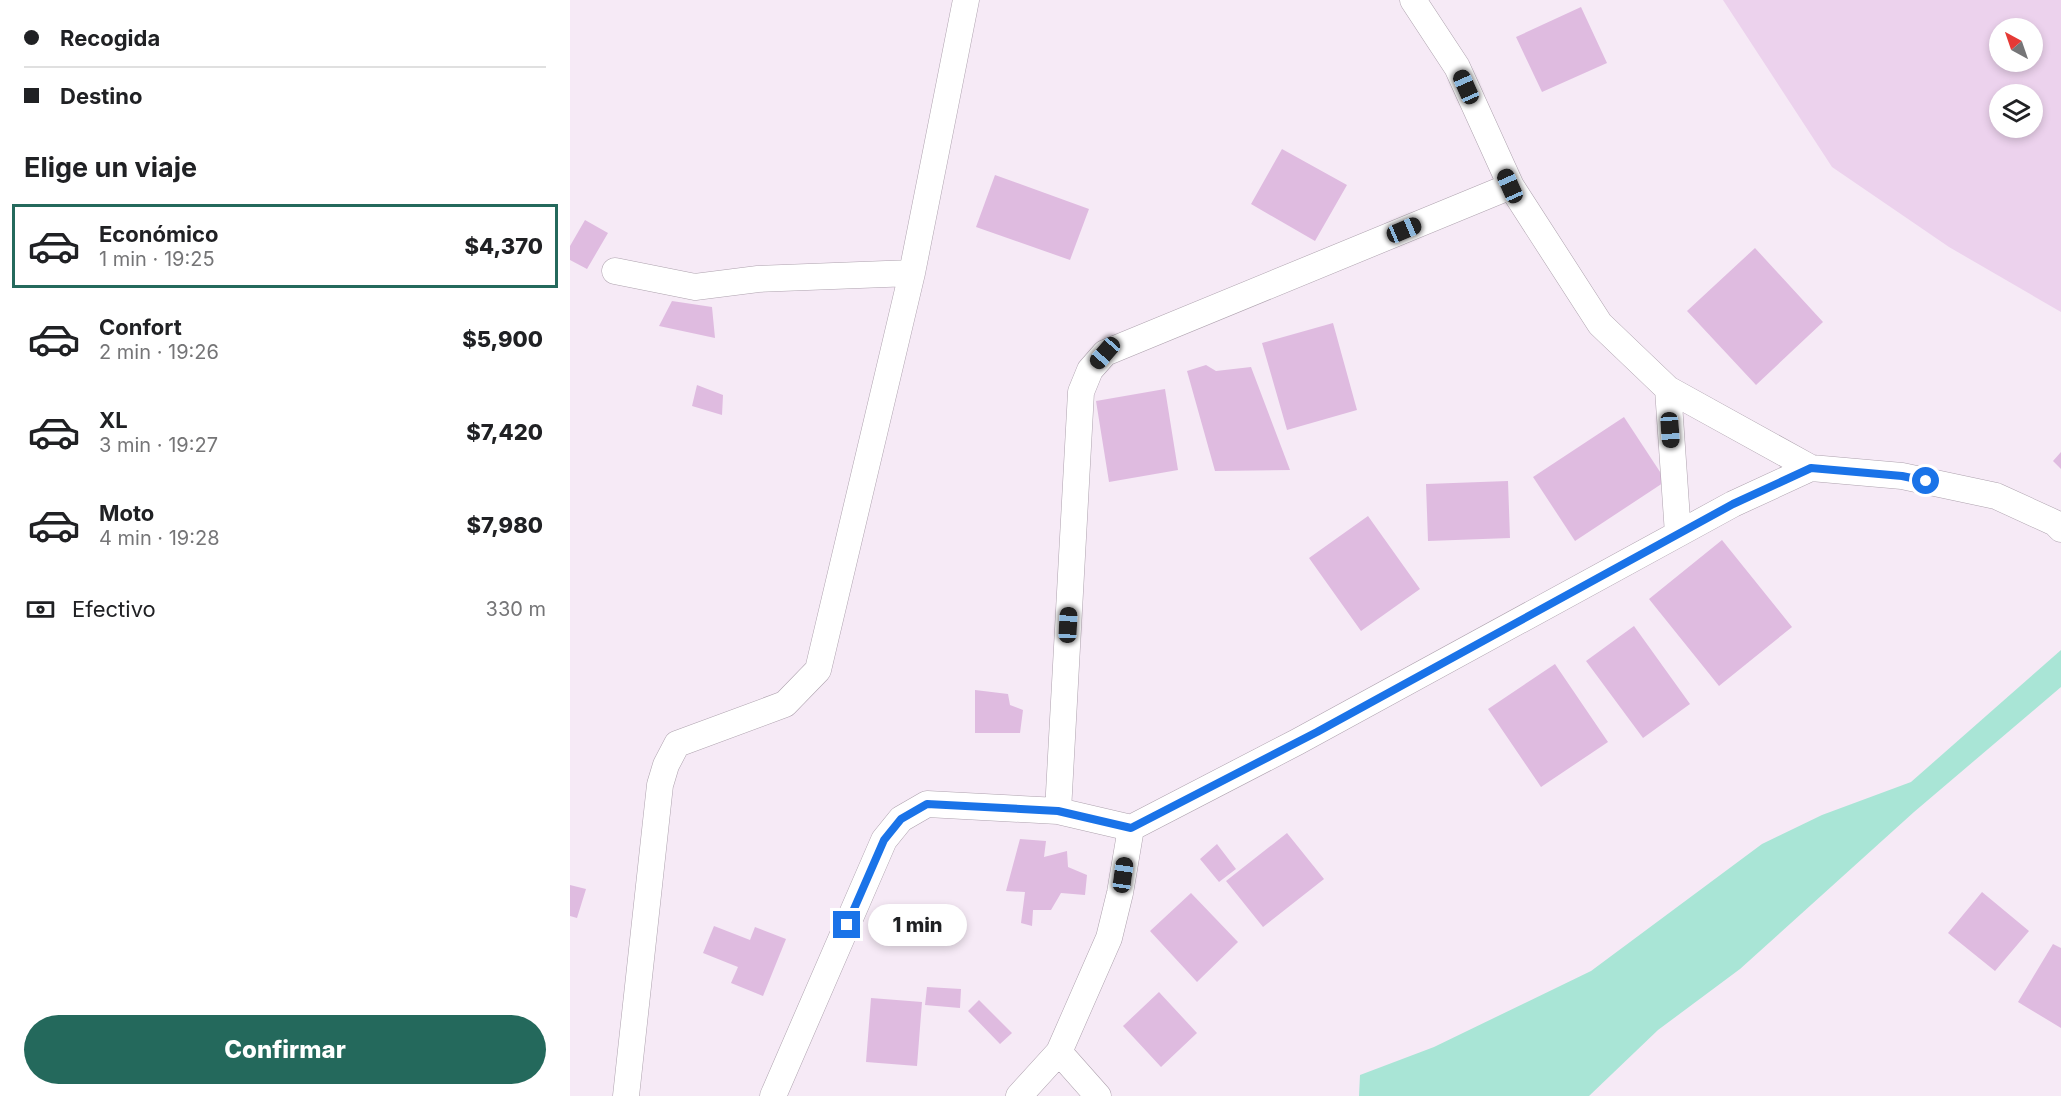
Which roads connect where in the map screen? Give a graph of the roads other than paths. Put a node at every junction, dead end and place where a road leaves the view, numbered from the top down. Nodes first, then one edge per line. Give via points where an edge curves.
1 (966, 0) edge
2 (1413, 0) edge
3 (1510, 186) junction
4 (615, 271) dead end
5 (912, 273) junction
6 (1668, 389) junction
7 (1811, 468) junction
8 (2061, 529) edge
9 (1678, 534) junction
10 (1058, 811) junction
11 (1131, 828) junction
12 (1059, 1052) junction
13 (626, 1096) edge
14 (773, 1096) edge
15 (1019, 1096) edge
16 (1098, 1096) edge

1 - 5 street
2 - 3 street via 1457,67
3 - 6 street via 1600,324
3 - 10 street via 1105,353 1090,370 1081,392
4 - 5 street via 695,286 758,279
5 - 13 street via 818,670 785,704 676,744 666,765 660,785
6 - 7 street
6 - 9 street
7 - 8 street via 1902,476 1996,496 2055,522
7 - 9 street
9 - 11 street
10 - 11 street
10 - 14 street via 927,804 901,819 884,840
11 - 12 street via 1109,938
12 - 15 street
12 - 16 street

